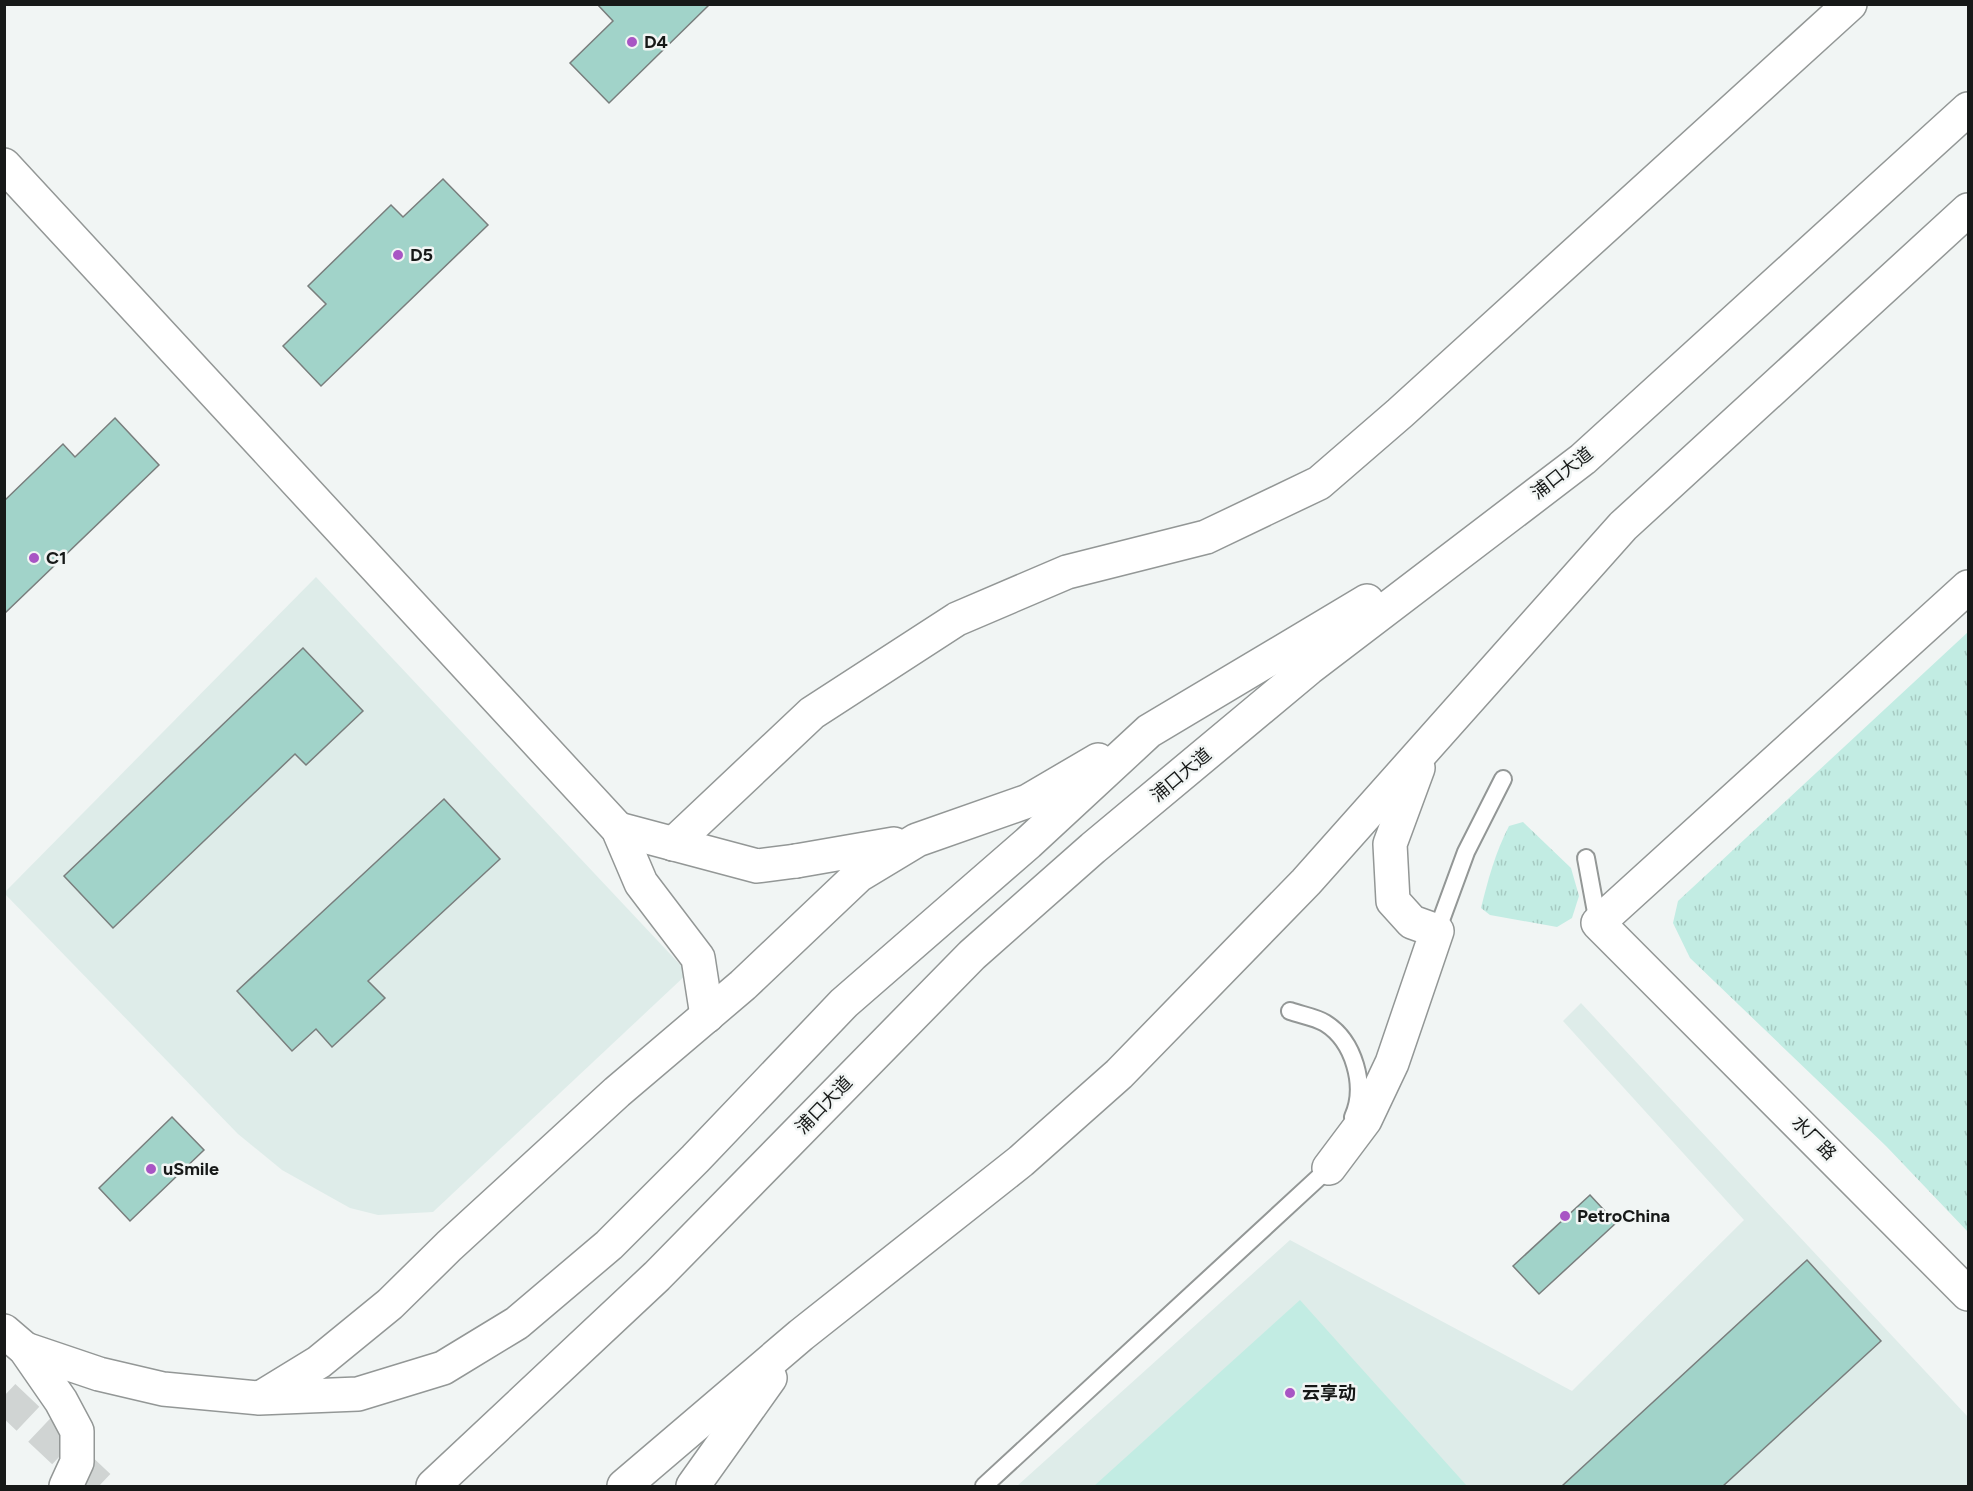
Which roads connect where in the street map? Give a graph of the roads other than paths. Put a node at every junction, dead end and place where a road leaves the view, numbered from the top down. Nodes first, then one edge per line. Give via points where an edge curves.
1 (1850, 4) edge
2 (1968, 109) edge
3 (4, 165) edge
4 (1968, 210) edge
5 (1501, 521) junction
6 (1968, 587) edge
7 (1149, 731) junction
8 (1423, 752) junction
9 (1503, 779) dead end
10 (618, 829) junction
11 (917, 840) junction
12 (673, 844) junction
13 (1586, 858) dead end
14 (1598, 923) junction
15 (1437, 931) junction
16 (1290, 1011) dead end
17 (707, 1016) junction
18 (1329, 1168) junction
19 (1968, 1294) edge
20 (801, 1335) junction
21 (15, 1340) edge
22 (260, 1398) junction
23 (66, 1486) edge
24 (433, 1486) edge
25 (624, 1486) edge
26 (693, 1486) edge
27 (984, 1486) edge

1 - 12 main road via 1319,483 1206,537 1067,572 957,619 812,713
2 - 5 main road, 浦口大道 via 1582,459
3 - 10 main road
4 - 8 main road via 1623,526
5 - 7 main road
5 - 24 main road, 浦口大道 via 1309,668 1093,848 972,955 657,1276
6 - 14 main road
7 - 11 main road via 1028,801
7 - 22 main road via 1028,843 844,1003 609,1245 517,1323 443,1368 358,1394
8 - 15 main road via 1390,844 1393,901 1412,922
8 - 20 main road via 1306,882 1119,1074 1021,1161
9 - 15 lane via 1466,852
10 - 12 main road
10 - 17 main road via 641,883 698,958
11 - 12 main road via 757,866
11 - 17 main road via 859,875
13 - 14 lane
14 - 19 main road, 水厂路
15 - 18 main road via 1392,1063 1365,1120
16 - 18 lane via 1325,1023 1347,1042 1358,1077 1357,1110
17 - 22 main road via 617,1092 390,1304 319,1362
18 - 27 lane
20 - 25 main road
20 - 26 main road
21 - 22 main road via 99,1374 164,1389
21 - 23 main road via 61,1401 77,1431 77,1462

